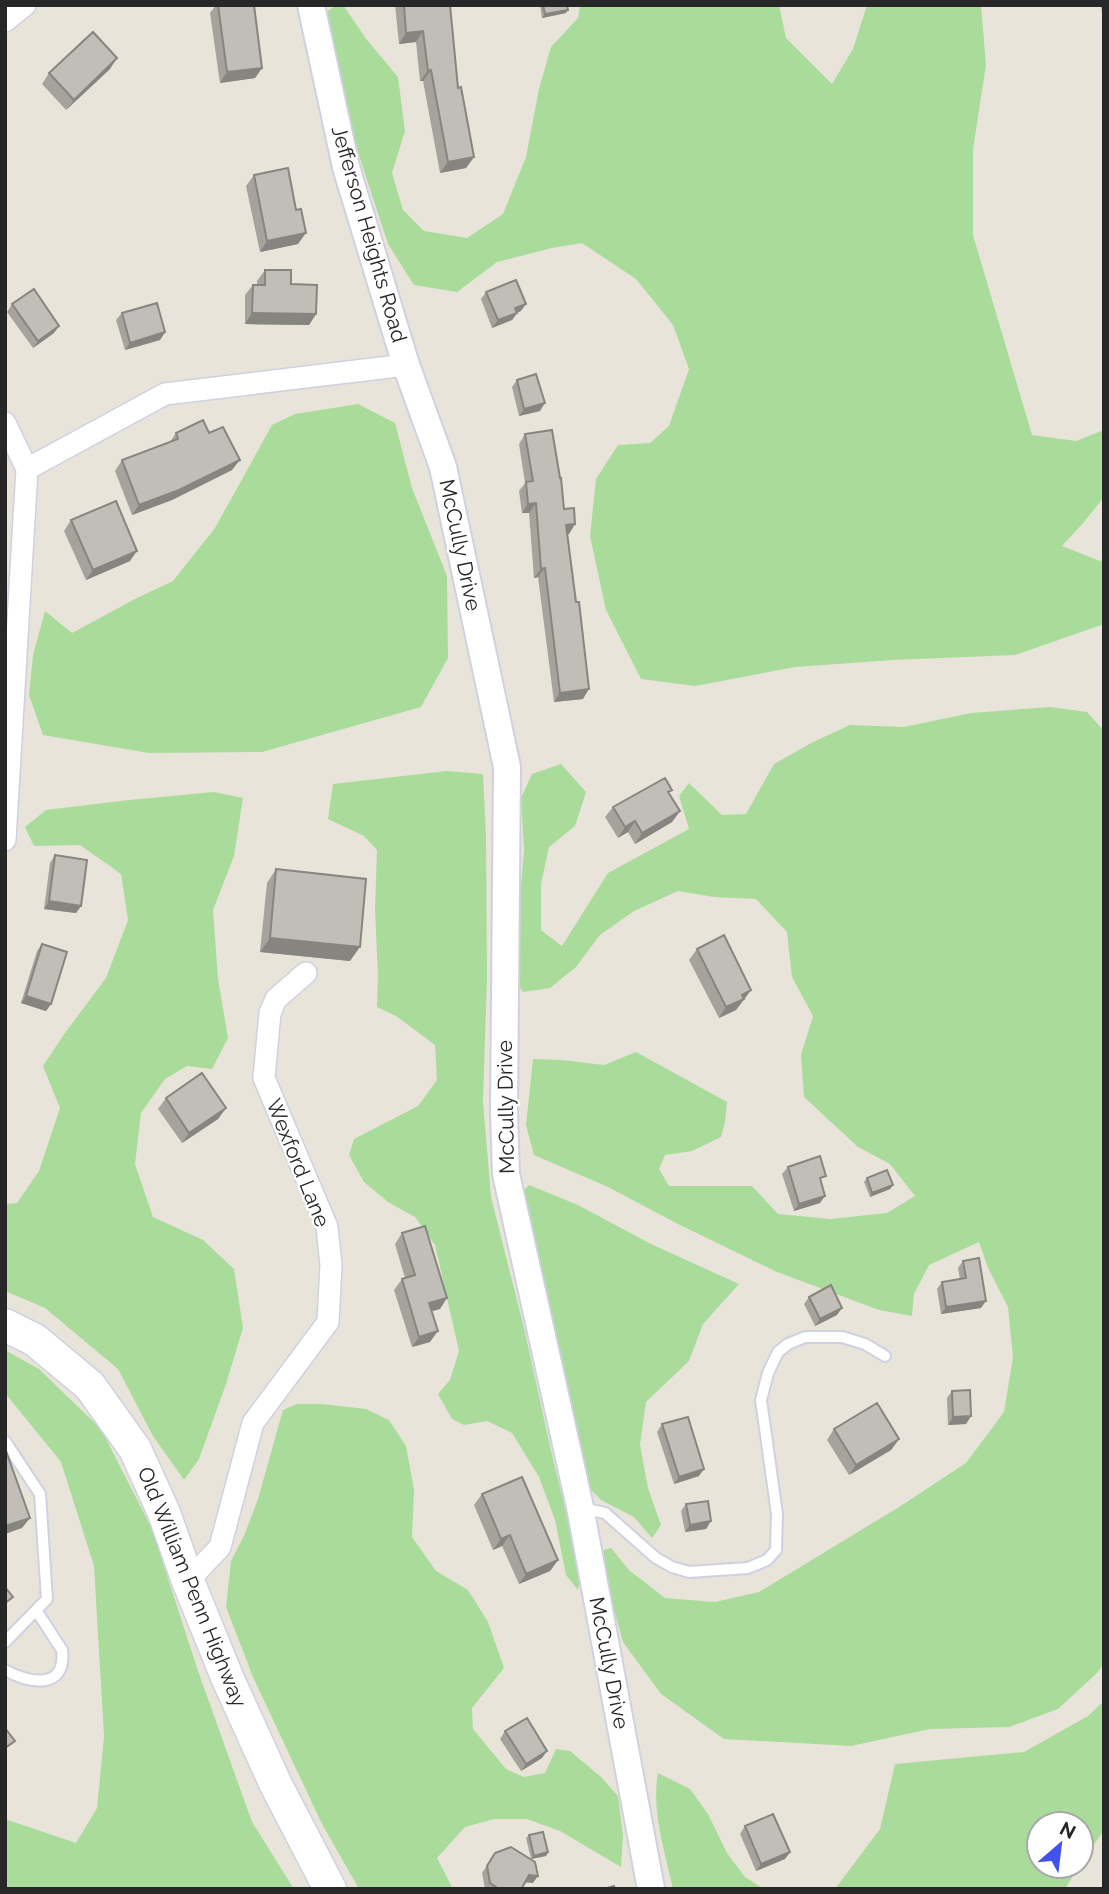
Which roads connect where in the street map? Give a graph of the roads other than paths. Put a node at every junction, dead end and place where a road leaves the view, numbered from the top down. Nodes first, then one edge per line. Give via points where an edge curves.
1 (25, 5) edge
2 (311, 5) edge
3 (5, 21) edge
4 (406, 365) junction
5 (5, 423) edge
6 (27, 469) junction
7 (5, 839) edge
8 (306, 973) dead end
9 (5, 1325) edge
10 (885, 1356) dead end
11 (5, 1441) edge
12 (580, 1507) junction
13 (188, 1581) junction
14 (36, 1609) junction
15 (5, 1642) edge
16 (5, 1670) edge
17 (330, 1889) edge
18 (651, 1889) edge

1 - 3 street
2 - 4 street, Jefferson Heights Road via 346,167
4 - 6 street, Jefferson Heights Road via 165,394
4 - 12 street, McCully Drive via 443,467 507,767 506,1174
5 - 6 street
6 - 7 street
8 - 13 street, Wexford Lane via 276,999 270,1013 264,1078 327,1227 331,1265 328,1322 253,1423 220,1547
9 - 13 main road, Old William Penn Highway via 35,1340 90,1386 135,1449
10 - 12 lane via 842,1336 805,1337 778,1352 761,1400 777,1514 776,1550 767,1560 717,1572 672,1567 605,1513
11 - 14 lane via 40,1494 47,1599
12 - 18 street, McCully Drive
13 - 17 main road, Old William Penn Highway via 276,1785
14 - 15 lane
14 - 16 lane via 62,1650 60,1667 55,1676 39,1682

